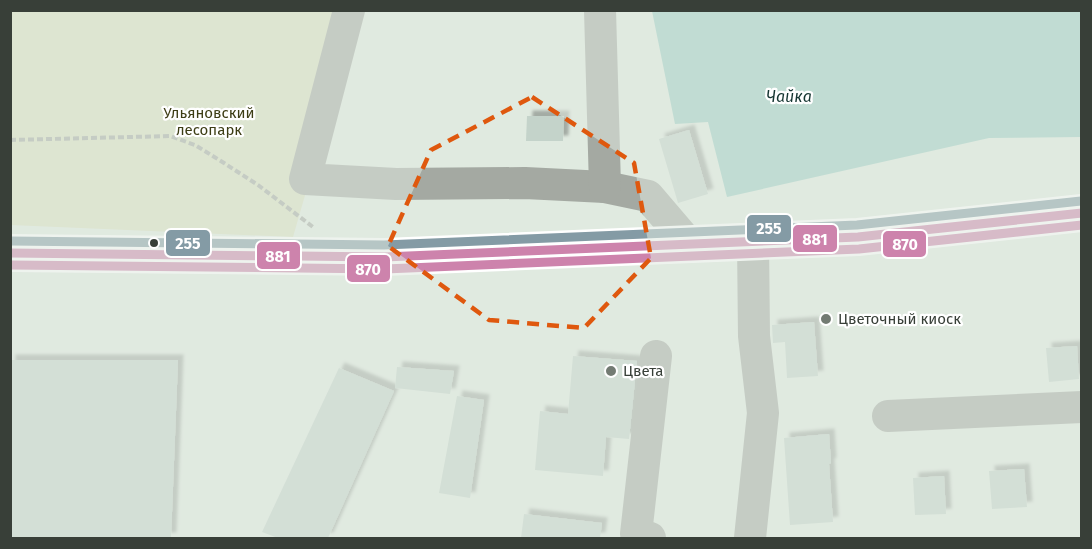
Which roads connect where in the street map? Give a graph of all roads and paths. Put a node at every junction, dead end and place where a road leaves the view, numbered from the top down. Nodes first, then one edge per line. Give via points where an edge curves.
1 (350, 10) edge
2 (600, 10) edge
3 (10, 140) edge
4 (605, 187) junction
5 (1082, 213) edge
6 (313, 227) dead end
7 (753, 241) junction
8 (689, 244) junction
9 (10, 253) edge
10 (656, 356) dead end
11 (1082, 407) edge
12 (888, 416) dead end
13 (650, 538) edge
14 (750, 538) edge

1 - 4 lane via 305,179
2 - 4 lane
3 - 6 path via 170,136 195,145 224,163
4 - 8 lane via 648,196
5 - 7 main road via 858,237
7 - 8 main road
7 - 14 lane via 754,336 763,413
8 - 9 main road via 384,257
10 - 13 lane via 636,534
11 - 12 lane

